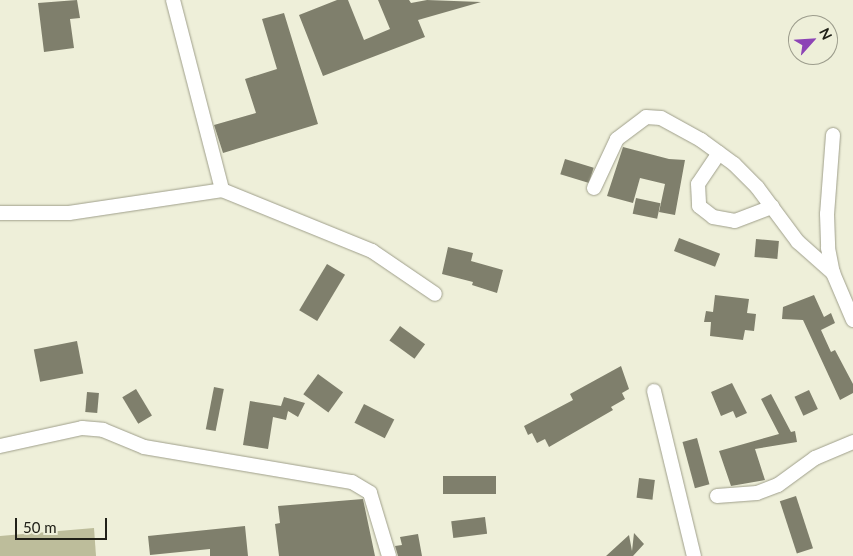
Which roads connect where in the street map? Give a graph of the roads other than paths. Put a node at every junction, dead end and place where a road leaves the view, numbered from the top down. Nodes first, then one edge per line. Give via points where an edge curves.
1 (173, 0) edge
2 (833, 135) dead end
3 (719, 153) junction
4 (594, 188) dead end
5 (222, 190) junction
6 (772, 207) junction
7 (0, 212) edge
8 (833, 273) junction
9 (435, 294) dead end
10 (853, 320) edge
11 (654, 392) dead end
12 (853, 442) edge
13 (0, 446) edge
14 (717, 496) dead end
15 (389, 556) edge
16 (694, 556) edge

1 - 5 street
2 - 8 street via 827,214
3 - 4 street via 661,118 646,117 617,139
3 - 6 street via 757,187
3 - 6 street via 698,184 699,206 713,217 735,221
5 - 7 street via 68,212
5 - 9 street via 372,251
6 - 8 street via 798,242
8 - 10 street
11 - 16 street
12 - 14 street via 815,458 778,485 757,493
13 - 15 street via 82,428 104,430 144,447 352,482 370,493

